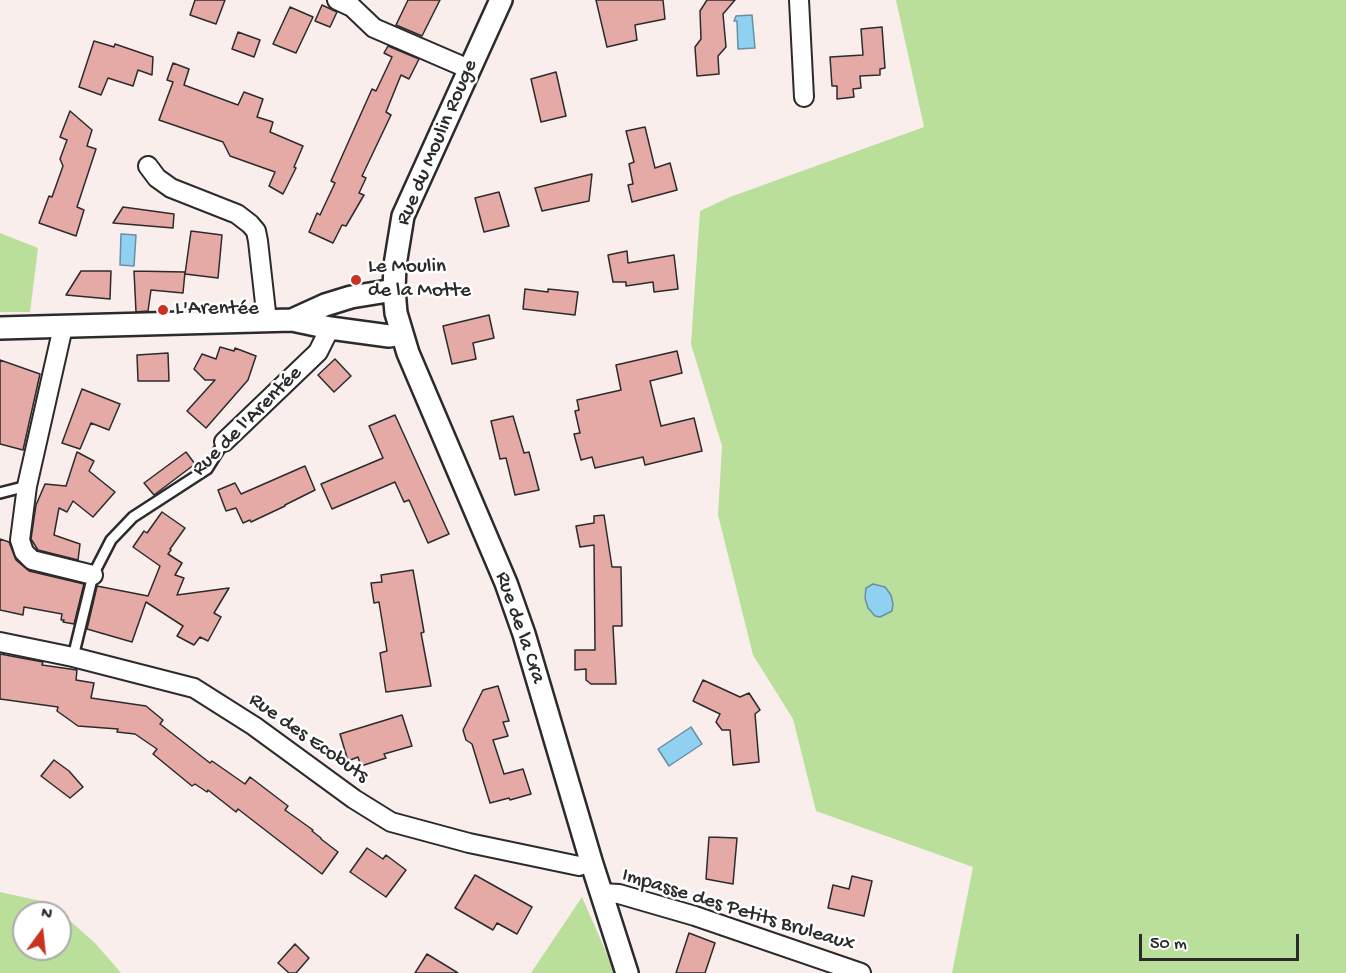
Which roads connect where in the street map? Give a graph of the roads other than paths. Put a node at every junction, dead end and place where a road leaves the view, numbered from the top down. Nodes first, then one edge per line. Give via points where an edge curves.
1 (337, 0) edge
2 (501, 0) edge
3 (799, 0) edge
4 (469, 69) junction
5 (804, 98) dead end
6 (148, 166) dead end
7 (394, 290) junction
8 (292, 320) junction
9 (267, 321) junction
10 (63, 327) junction
11 (0, 328) edge
12 (330, 328) junction
13 (402, 334) junction
14 (224, 442) joint
15 (27, 486) junction
16 (0, 493) edge
17 (93, 575) junction
18 (0, 642) edge
19 (73, 657) junction
20 (591, 861) junction
21 (601, 893) junction
22 (627, 973) edge
23 (861, 973) edge

1 - 4 street via 374,28
2 - 4 street, Rue du Moulin Rouge
3 - 5 street
4 - 7 street, Rue du Moulin Rouge via 403,216
6 - 9 street via 171,188 237,214 256,231
7 - 8 street via 351,297
7 - 13 street, Rue de la Cra
8 - 9 street
8 - 12 street
9 - 10 street
10 - 11 street
10 - 15 street
12 - 13 street via 389,336
12 - 14 street, Rue de l'Arentée via 318,352
13 - 20 street, Rue de la Cra via 506,583
14 - 17 lane, Rue de l'Arentée via 207,469 120,530
15 - 16 lane
15 - 17 street via 20,540 24,552 32,560
17 - 19 lane, Rue de l'Arentée
18 - 19 street, Rue des Ecobuts
19 - 20 street, Rue des Ecobuts via 194,688 391,822 579,866
20 - 21 street, Rue de la Cra
21 - 22 street, Rue de la Cra
21 - 23 street, Impasse des Petits Bruleaux via 619,894 694,916

